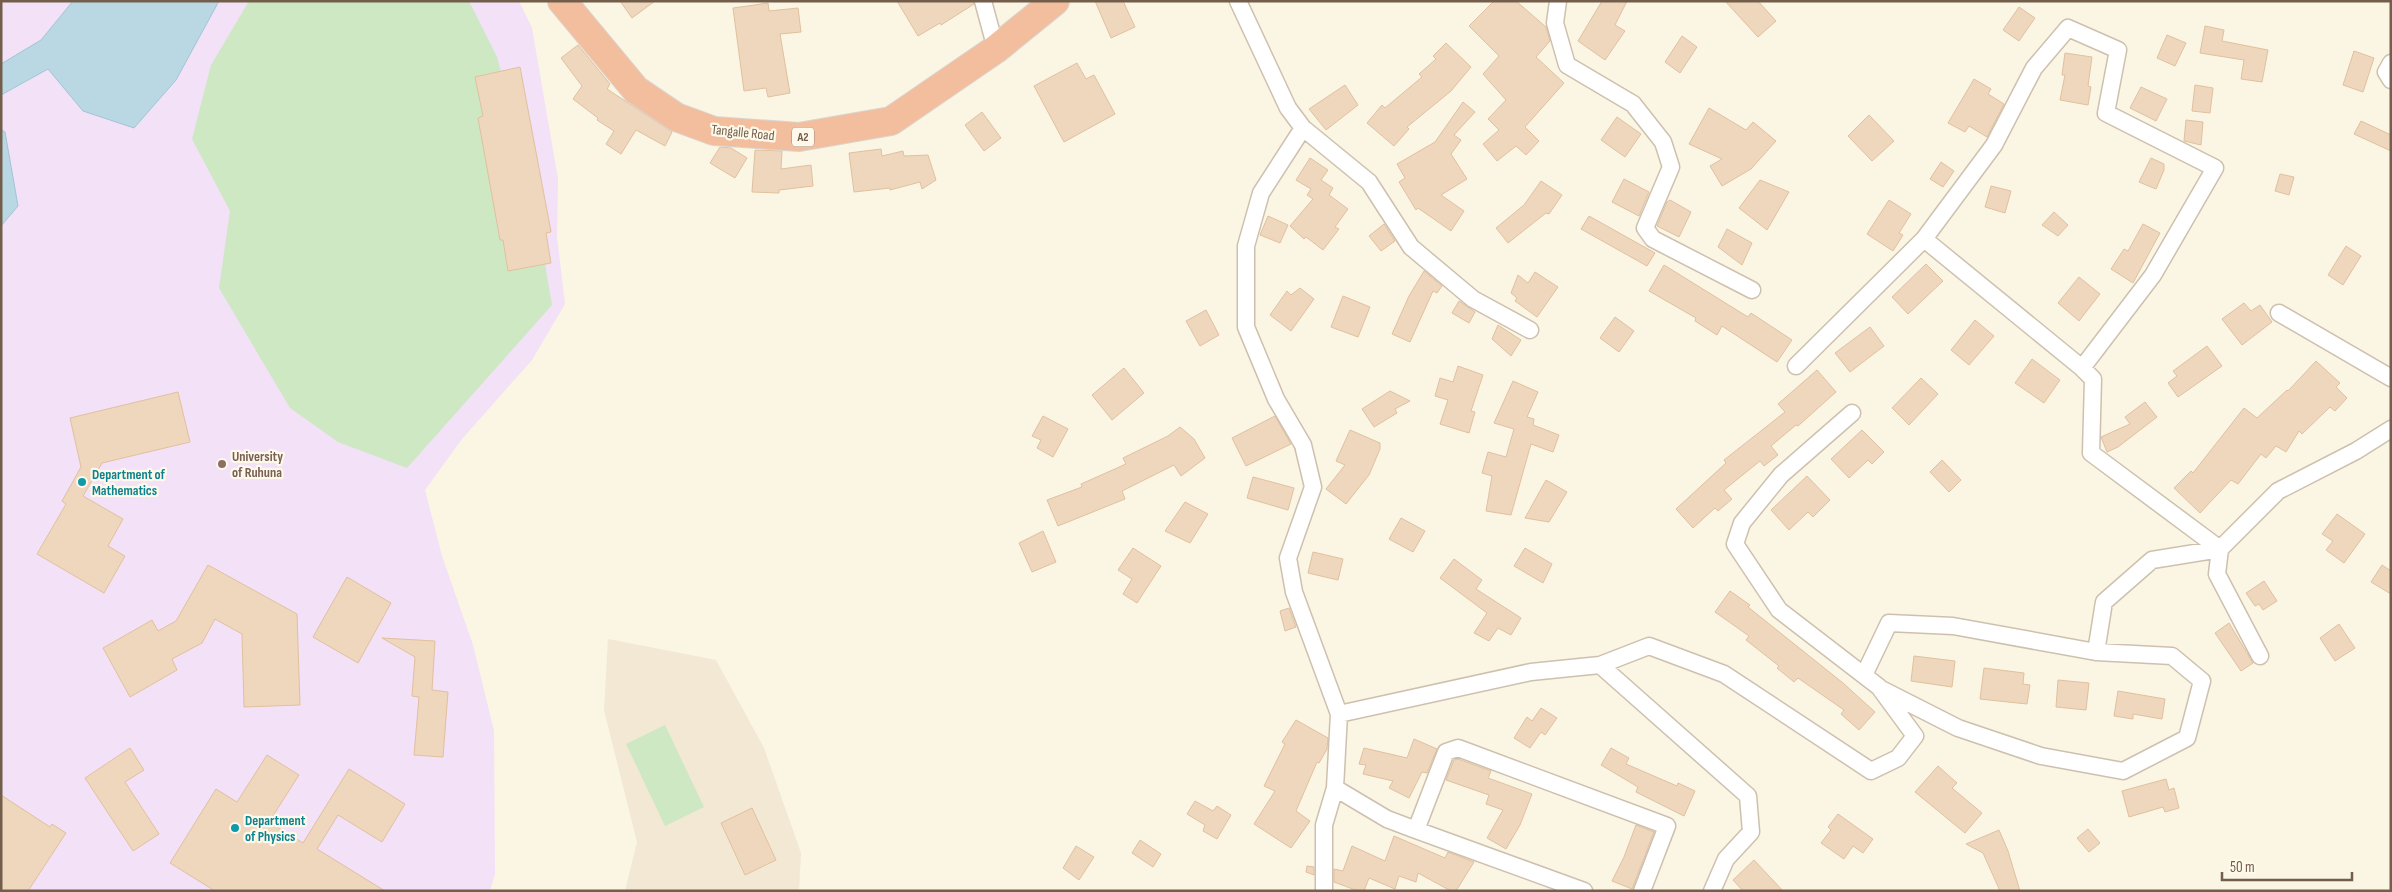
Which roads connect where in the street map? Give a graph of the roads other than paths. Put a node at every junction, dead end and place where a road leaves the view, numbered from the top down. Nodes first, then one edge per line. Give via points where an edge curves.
1 (562, 1) edge
2 (983, 1) edge
3 (1055, 1) edge
4 (1238, 1) edge
5 (1558, 1) edge
6 (996, 49) junction
7 (2391, 63) edge
8 (2391, 80) edge
9 (1303, 128) junction
10 (1924, 239) junction
11 (1752, 290) dead end
12 (2279, 313) dead end
13 (1530, 330) dead end
14 (1796, 366) dead end
15 (2082, 368) junction
16 (2391, 378) edge
17 (1852, 413) dead end
18 (2391, 429) edge
19 (2220, 549) junction
20 (2096, 652) junction
21 (2260, 656) dead end
22 (1600, 665) junction
23 (1864, 675) junction
24 (1879, 687) junction
25 (1339, 714) junction
26 (1335, 788) junction
27 (1416, 830) junction
28 (1324, 891) edge
29 (1584, 891) edge
30 (1642, 891) edge
31 (1712, 891) edge

1 - 6 highway, Tangalle Road / A2 via 636,90 676,116 714,131 799,138 891,121
2 - 6 street
3 - 6 highway, Tangalle Road / A2
4 - 9 street via 1288,108
5 - 11 street via 1555,24 1567,65 1633,104 1663,142 1671,167 1645,228 1653,239
7 - 8 street via 2386,72
9 - 13 street via 1369,182 1411,247 1473,299
9 - 25 street via 1262,193 1246,246 1246,327 1276,399 1303,445 1314,487 1288,558 1294,592
10 - 14 street
10 - 15 street
10 - 15 street via 1994,145 2034,68 2068,28 2118,50 2106,113 2215,168 2153,275
12 - 16 street
15 - 19 street via 2092,379 2091,453
17 - 23 street via 1781,475 1742,522 1735,544 1779,610
18 - 19 street via 2278,491
19 - 20 street via 2152,560 2104,602
19 - 21 street via 2217,574
20 - 23 street via 1953,626 1889,623
20 - 24 street via 2172,656 2202,681 2187,738 2123,771 2041,756 1958,728
22 - 24 street via 1649,646 1724,674 1871,771 1898,758 1915,736
22 - 25 street via 1530,672
22 - 31 street via 1748,796 1752,832 1726,859
23 - 24 street
25 - 26 street
26 - 27 street via 1387,819
26 - 28 street via 1324,824
27 - 29 street
27 - 30 street via 1446,752 1458,748 1668,826

